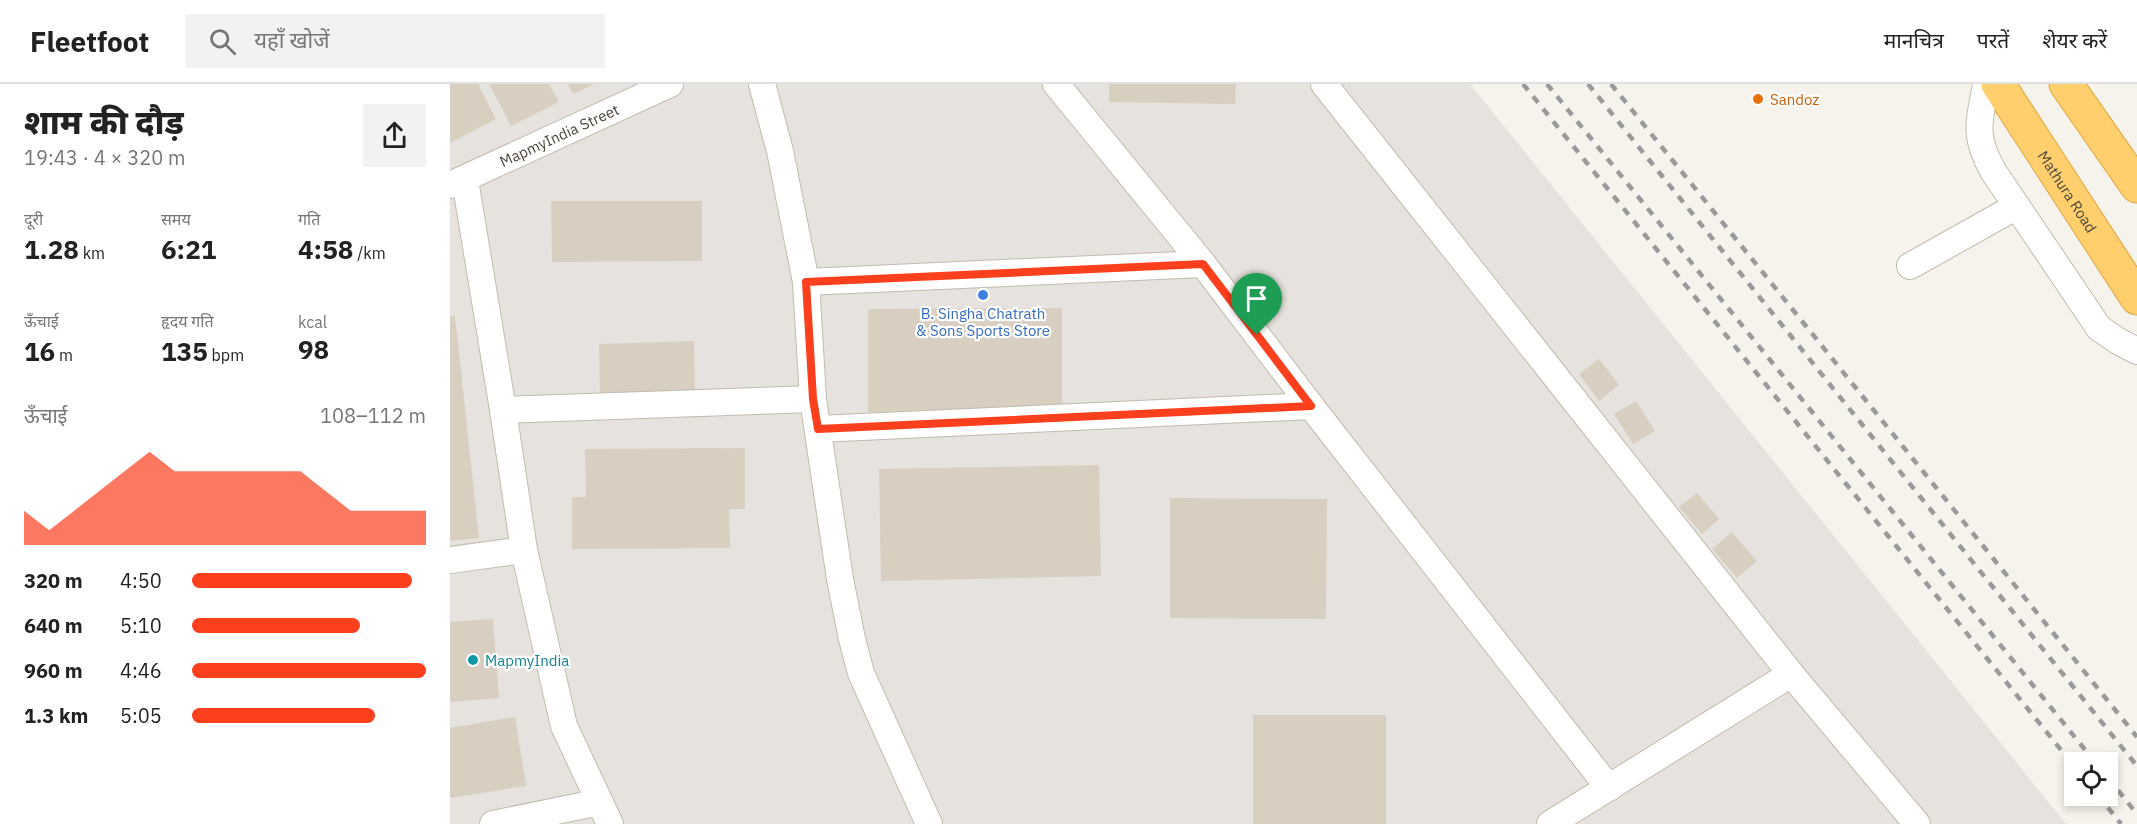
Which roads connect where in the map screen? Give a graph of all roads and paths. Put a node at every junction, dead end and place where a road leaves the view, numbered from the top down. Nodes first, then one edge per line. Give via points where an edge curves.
1 (670, 84) edge
2 (762, 84) edge
3 (1056, 84) edge
4 (1324, 84) edge
5 (1986, 84) edge
6 (1998, 84) edge
7 (2066, 84) edge
8 (457, 183) edge
9 (2137, 186) edge
10 (2017, 206) junction
11 (1203, 264) junction
12 (1910, 266) dead end
13 (806, 282) junction
14 (2137, 298) edge
15 (2137, 351) edge
16 (813, 399) junction
17 (1311, 406) junction
18 (503, 410) junction
19 (818, 429) junction
20 (524, 550) junction
21 (450, 560) edge
22 (1791, 674) junction
23 (1609, 788) junction
24 (605, 813) edge
25 (493, 824) edge
26 (928, 824) edge
27 (1550, 824) edge
28 (1917, 824) edge

1 - 8 street, MapmyIndia Street
2 - 13 street
3 - 11 street
4 - 22 street
5 - 10 street via 1978,133 1982,152
6 - 14 highway, Mathura Road
7 - 9 highway
8 - 18 street
10 - 12 street
10 - 15 street via 2099,328
11 - 13 street
11 - 17 street
13 - 16 street
16 - 18 street
16 - 19 street
17 - 19 street
17 - 23 street
18 - 20 street
19 - 26 street via 840,579 861,673
20 - 21 street
20 - 24 street via 564,726
22 - 23 street
22 - 28 street
23 - 27 street
24 - 25 street

